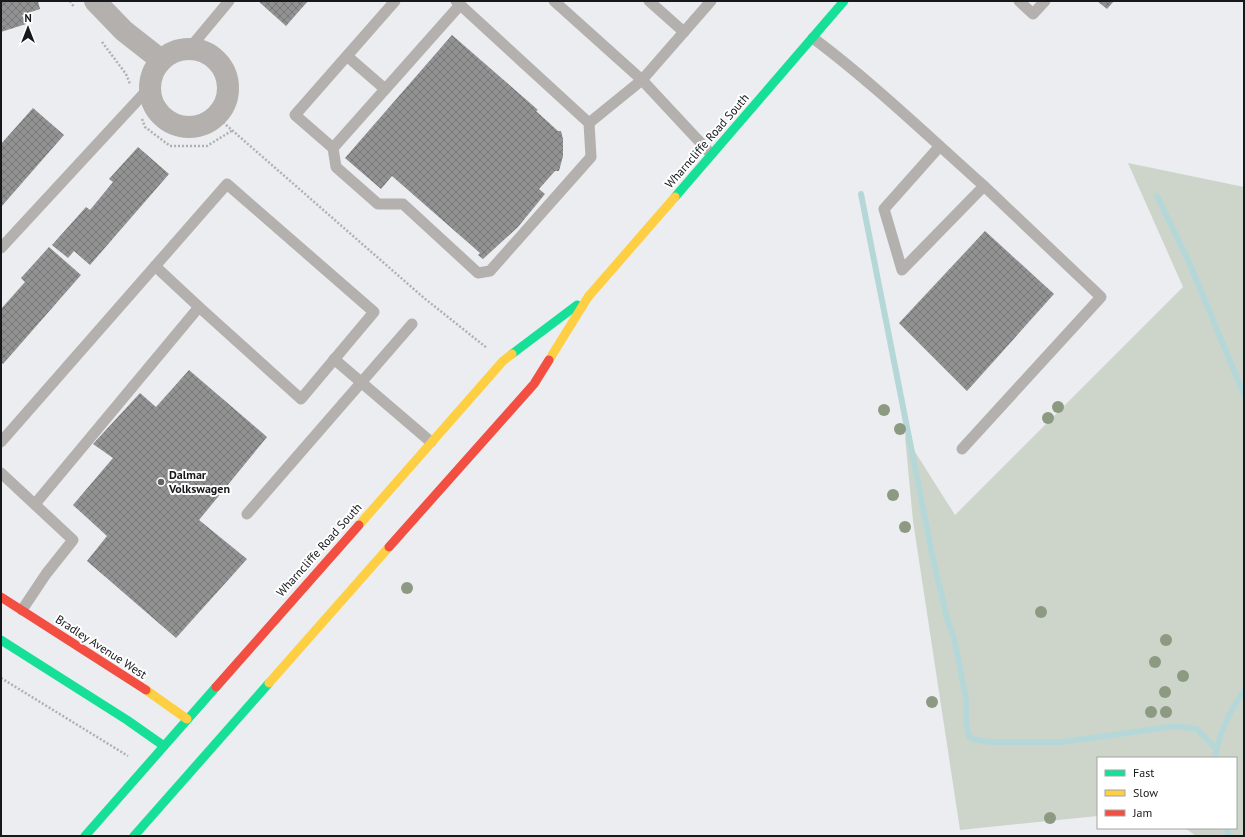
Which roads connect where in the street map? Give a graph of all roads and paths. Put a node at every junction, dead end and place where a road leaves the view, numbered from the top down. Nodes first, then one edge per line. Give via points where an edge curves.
1 (95, 1) edge
2 (229, 1) edge
3 (395, 1) edge
4 (554, 1) edge
5 (649, 1) edge
6 (711, 1) edge
7 (844, 1) edge
8 (1019, 1) edge
9 (1045, 1) edge
10 (458, 3) edge
11 (684, 32) junction
12 (813, 38) junction
13 (189, 49) junction
14 (347, 56) junction
15 (161, 60) junction
16 (642, 80) junction
17 (149, 88) junction
18 (385, 89) junction
19 (217, 116) junction
20 (589, 123) junction
21 (940, 146) junction
22 (334, 148) junction
23 (711, 154) junction
24 (984, 186) junction
25 (1, 248) edge
26 (155, 266) junction
27 (588, 297) junction
28 (199, 307) junction
29 (412, 324) dead end
30 (334, 359) junction
31 (503, 361) junction
32 (362, 382) junction
33 (1, 442) edge
34 (431, 442) junction
35 (962, 449) dead end
36 (1, 473) edge
37 (35, 504) junction
38 (247, 514) dead end
39 (1, 597) edge
40 (22, 610) junction
41 (1, 640) edge
42 (1, 678) edge
43 (186, 719) junction
44 (164, 746) junction
45 (145, 767) junction
46 (85, 836) edge
47 (134, 836) edge

1 - 15 street via 124,31
2 - 13 lane
3 - 14 lane
4 - 16 lane
5 - 11 lane
6 - 11 lane
7 - 12 main road, Wharncliffe Road South
8 - 9 lane via 1033,14
10 - 18 lane
10 - 20 lane
11 - 16 lane
12 - 21 lane via 846,62
12 - 23 main road, Wharncliffe Road South
13 - 15 street via 174,52
13 - 19 street via 204,52 217,60 226,73 229,88 226,104
14 - 18 lane
14 - 22 lane via 295,116
15 - 17 street via 152,73
16 - 20 lane
16 - 23 lane
17 - 19 street via 156,110 174,125 189,128 204,125
17 - 25 lane
18 - 22 lane
19 - 31 path via 424,298
20 - 22 lane via 591,157 490,271 478,273 403,204 378,204 342,173 336,167
21 - 24 lane
21 - 24 lane via 884,209 902,270
23 - 27 main road, Wharncliffe Road South
24 - 35 lane via 1101,297
26 - 28 lane
26 - 30 lane via 227,184 374,312
26 - 33 lane
27 - 31 main road, Wharncliffe Road South
27 - 47 main road, Wharncliffe Road South via 534,384
28 - 30 lane via 301,399
28 - 37 lane
29 - 32 lane
30 - 32 lane
31 - 34 main road, Wharncliffe Road South
32 - 34 lane
32 - 38 lane
34 - 43 main road, Wharncliffe Road South
36 - 37 lane
37 - 40 lane via 73,540
39 - 40 main road, Bradley Avenue West
40 - 43 main road, Bradley Avenue West
41 - 44 main road
42 - 45 path
43 - 44 main road, Wharncliffe Road South
44 - 45 main road, Wharncliffe Road South
45 - 46 main road, Wharncliffe Road South

